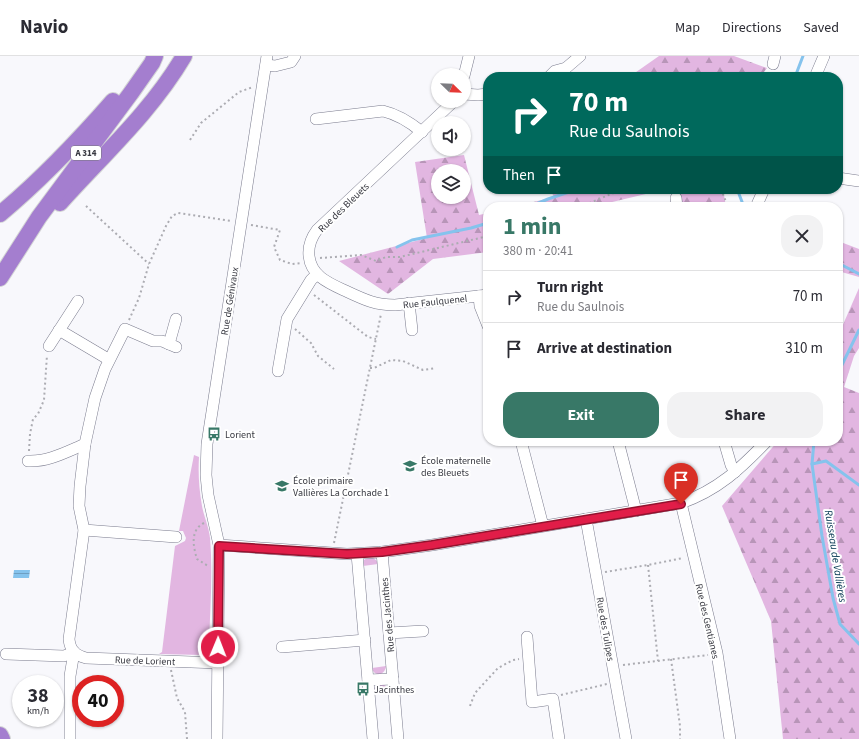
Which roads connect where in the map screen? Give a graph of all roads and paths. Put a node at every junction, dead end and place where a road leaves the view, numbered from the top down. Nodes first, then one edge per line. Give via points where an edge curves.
1 (147, 56) edge
2 (155, 56) edge
3 (184, 56) edge
4 (295, 56) edge
5 (469, 56) edge
6 (580, 56) edge
7 (824, 56) edge
8 (266, 61) edge
9 (466, 68) edge
10 (557, 72) edge
11 (817, 72) edge
12 (262, 86) junction
13 (471, 94) edge
14 (483, 94) edge
15 (447, 108) edge
16 (316, 119) dead end
17 (422, 132) junction
18 (190, 140) dead end
19 (843, 179) edge
20 (859, 181) edge
21 (611, 194) edge
22 (592, 202) edge
23 (86, 206) dead end
24 (0, 214) edge
25 (240, 223) junction
26 (483, 237) edge
27 (17, 251) junction
28 (309, 261) junction
29 (149, 264) junction
30 (317, 274) junction
31 (0, 278) edge
32 (306, 288) junction
33 (483, 296) edge
34 (78, 301) dead end
35 (409, 303) junction
36 (383, 305) junction
37 (483, 314) edge
38 (176, 319) dead end
39 (286, 326) junction
40 (125, 329) junction
41 (60, 330) junction
42 (412, 330) dead end
43 (376, 338) junction
44 (49, 346) joint
45 (108, 359) junction
46 (370, 368) junction
47 (436, 368) dead end
48 (334, 369) dead end
49 (278, 370) dead end
50 (85, 444) junction
51 (522, 446) edge
52 (619, 446) edge
53 (725, 446) edge
54 (762, 446) edge
55 (28, 461) joint
56 (735, 472) junction
57 (681, 504) junction
58 (636, 510) junction
59 (214, 520) junction
60 (586, 520) junction
61 (543, 526) junction
62 (84, 530) junction
63 (176, 537) dead end
64 (219, 546) junction
65 (382, 552) junction
66 (332, 553) junction
67 (357, 554) junction
68 (693, 555) junction
69 (648, 565) junction
70 (220, 567) junction
71 (596, 573) junction
72 (423, 631) dead end
73 (389, 633) junction
74 (527, 637) dead end
75 (365, 640) junction
76 (282, 647) dead end
77 (74, 652) junction
78 (717, 653) junction
79 (6, 654) dead end
80 (528, 659) junction
81 (672, 659) junction
82 (173, 661) junction
83 (658, 661) junction
84 (218, 663) junction
85 (613, 666) junction
86 (392, 679) junction
87 (368, 680) junction
88 (616, 682) junction
89 (553, 699) junction
90 (470, 706) dead end
91 (0, 735) edge
92 (2, 739) edge
93 (70, 739) edge
94 (187, 739) edge
95 (217, 739) edge
96 (374, 739) edge
97 (398, 739) edge
98 (559, 739) edge
99 (626, 739) edge
100 (680, 739) edge
101 (730, 739) edge

1 - 24 highway via 124,88 72,147
2 - 27 highway, A 314
3 - 27 highway via 170,79 135,123
4 - 8 street via 291,62 275,66
5 - 9 street
6 - 10 street
7 - 11 street
8 - 12 street, Rue de Génivaux
12 - 18 path via 250,87 239,92 202,122
12 - 25 street, Rue de Génivaux
13 - 14 street
15 - 17 street, Rue des Bleuets
16 - 17 street via 382,111 412,124
17 - 28 street, Rue des Bleuets via 317,230 309,245
19 - 20 street
21 - 22 path
23 - 29 path
25 - 28 path via 280,230 274,247 280,260 292,264
25 - 29 path via 178,213 172,216 166,226
25 - 59 street, Rue de Génivaux via 207,444 206,475
26 - 28 path via 400,257 386,257 379,261 361,255 316,258
27 - 31 highway, A 314
28 - 30 street
29 - 40 path via 139,298
30 - 32 street
30 - 36 street via 329,284 372,303
32 - 39 street via 287,319
32 - 43 path via 368,337
33 - 35 street, Rue Faulquenel
33 - 37 street via 480,306
34 - 41 street
35 - 36 street, Rue Faulquenel
35 - 42 street
36 - 43 path
38 - 40 street via 172,346
39 - 48 path via 293,327 311,343 318,356
39 - 49 street
40 - 45 street
41 - 44 street
41 - 45 street
43 - 46 path
44 - 55 path via 44,400 33,419
45 - 50 street via 95,398
46 - 47 path via 391,360 403,360 423,370
46 - 66 path
50 - 55 street via 48,459
50 - 62 street via 80,486
51 - 61 street
52 - 58 street
53 - 56 street
54 - 56 street
56 - 57 street via 713,490
57 - 58 street
57 - 68 street, Rue des Gentianes
58 - 60 street
59 - 64 street, Rue de Génivaux
59 - 70 path via 199,526 193,538 198,559 207,565
60 - 61 street
60 - 71 street, Rue des Tulipes
61 - 65 street
62 - 63 street
62 - 77 street via 69,639
64 - 66 street
64 - 70 street, Rue de Génivaux
65 - 67 street
65 - 73 street, Rue des Jacinthes
66 - 67 street
67 - 75 street
68 - 69 path
68 - 78 street, Rue des Gentianes
69 - 71 path
69 - 83 path
70 - 84 street, Rue de Génivaux
71 - 85 street, Rue des Tulipes
72 - 73 street
73 - 86 street, Rue des Jacinthes
74 - 80 street
75 - 76 street
75 - 87 street
77 - 79 street, Rue de Lorient via 64,656
77 - 82 street, Rue de Lorient via 86,658
77 - 93 street via 70,676
78 - 81 path
78 - 101 street, Rue des Gentianes
80 - 89 street via 532,702
80 - 90 path via 513,660 498,668 475,693
81 - 83 path
81 - 100 path
82 - 84 street, Rue de Lorient
82 - 94 path via 171,670 177,698 185,712
83 - 85 path
84 - 95 street, Rue de Génivaux
85 - 88 street, Rue des Tulipes
86 - 87 street
86 - 97 street, Rue des Jacinthes
87 - 96 street
88 - 89 path via 556,696
88 - 99 street, Rue des Tulipes
89 - 98 street
91 - 92 highway

